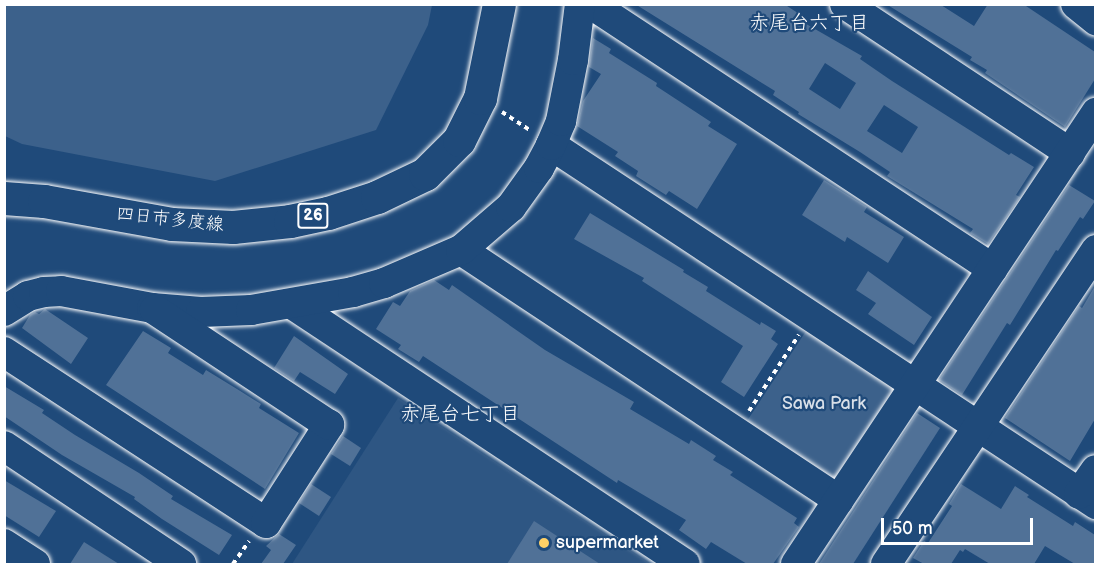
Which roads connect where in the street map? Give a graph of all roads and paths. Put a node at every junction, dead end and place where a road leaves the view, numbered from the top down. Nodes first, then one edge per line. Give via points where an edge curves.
1 (499, 4) edge
2 (580, 4) edge
3 (591, 4) edge
4 (845, 4) edge
5 (1076, 4) edge
6 (1095, 20) edge
7 (498, 110) dead end
8 (1095, 113) edge
9 (551, 145) junction
10 (1070, 153) junction
11 (4, 198) edge
12 (460, 249) junction
13 (1095, 250) edge
14 (993, 269) junction
15 (292, 304) junction
16 (153, 308) junction
17 (4, 311) edge
18 (811, 318) junction
19 (4, 352) edge
20 (916, 386) junction
21 (978, 427) junction
22 (735, 432) junction
23 (4, 446) edge
24 (1090, 489) edge
25 (838, 500) junction
26 (4, 544) edge
27 (35, 564) edge
28 (181, 564) edge
29 (684, 564) edge
30 (796, 564) edge
31 (886, 564) edge

1 - 11 main road, 四日市多度線 / 26 via 485,81 459,140 425,174 377,197 299,219 233,227 172,224 44,201
2 - 9 street via 561,121
3 - 14 street
4 - 10 street
5 - 6 street
7 - 9 path
8 - 10 street
9 - 12 street via 511,207
9 - 18 street
10 - 14 street
12 - 15 street via 384,283
12 - 22 street
13 - 21 street
14 - 20 street
15 - 16 street via 211,312
15 - 29 street
16 - 17 street via 61,291 28,296
16 - 19 street via 329,425 266,523
18 - 20 street
18 - 22 path
20 - 21 street
20 - 25 street
21 - 24 street
21 - 31 street
22 - 25 street
23 - 28 street
25 - 30 street
26 - 27 street

